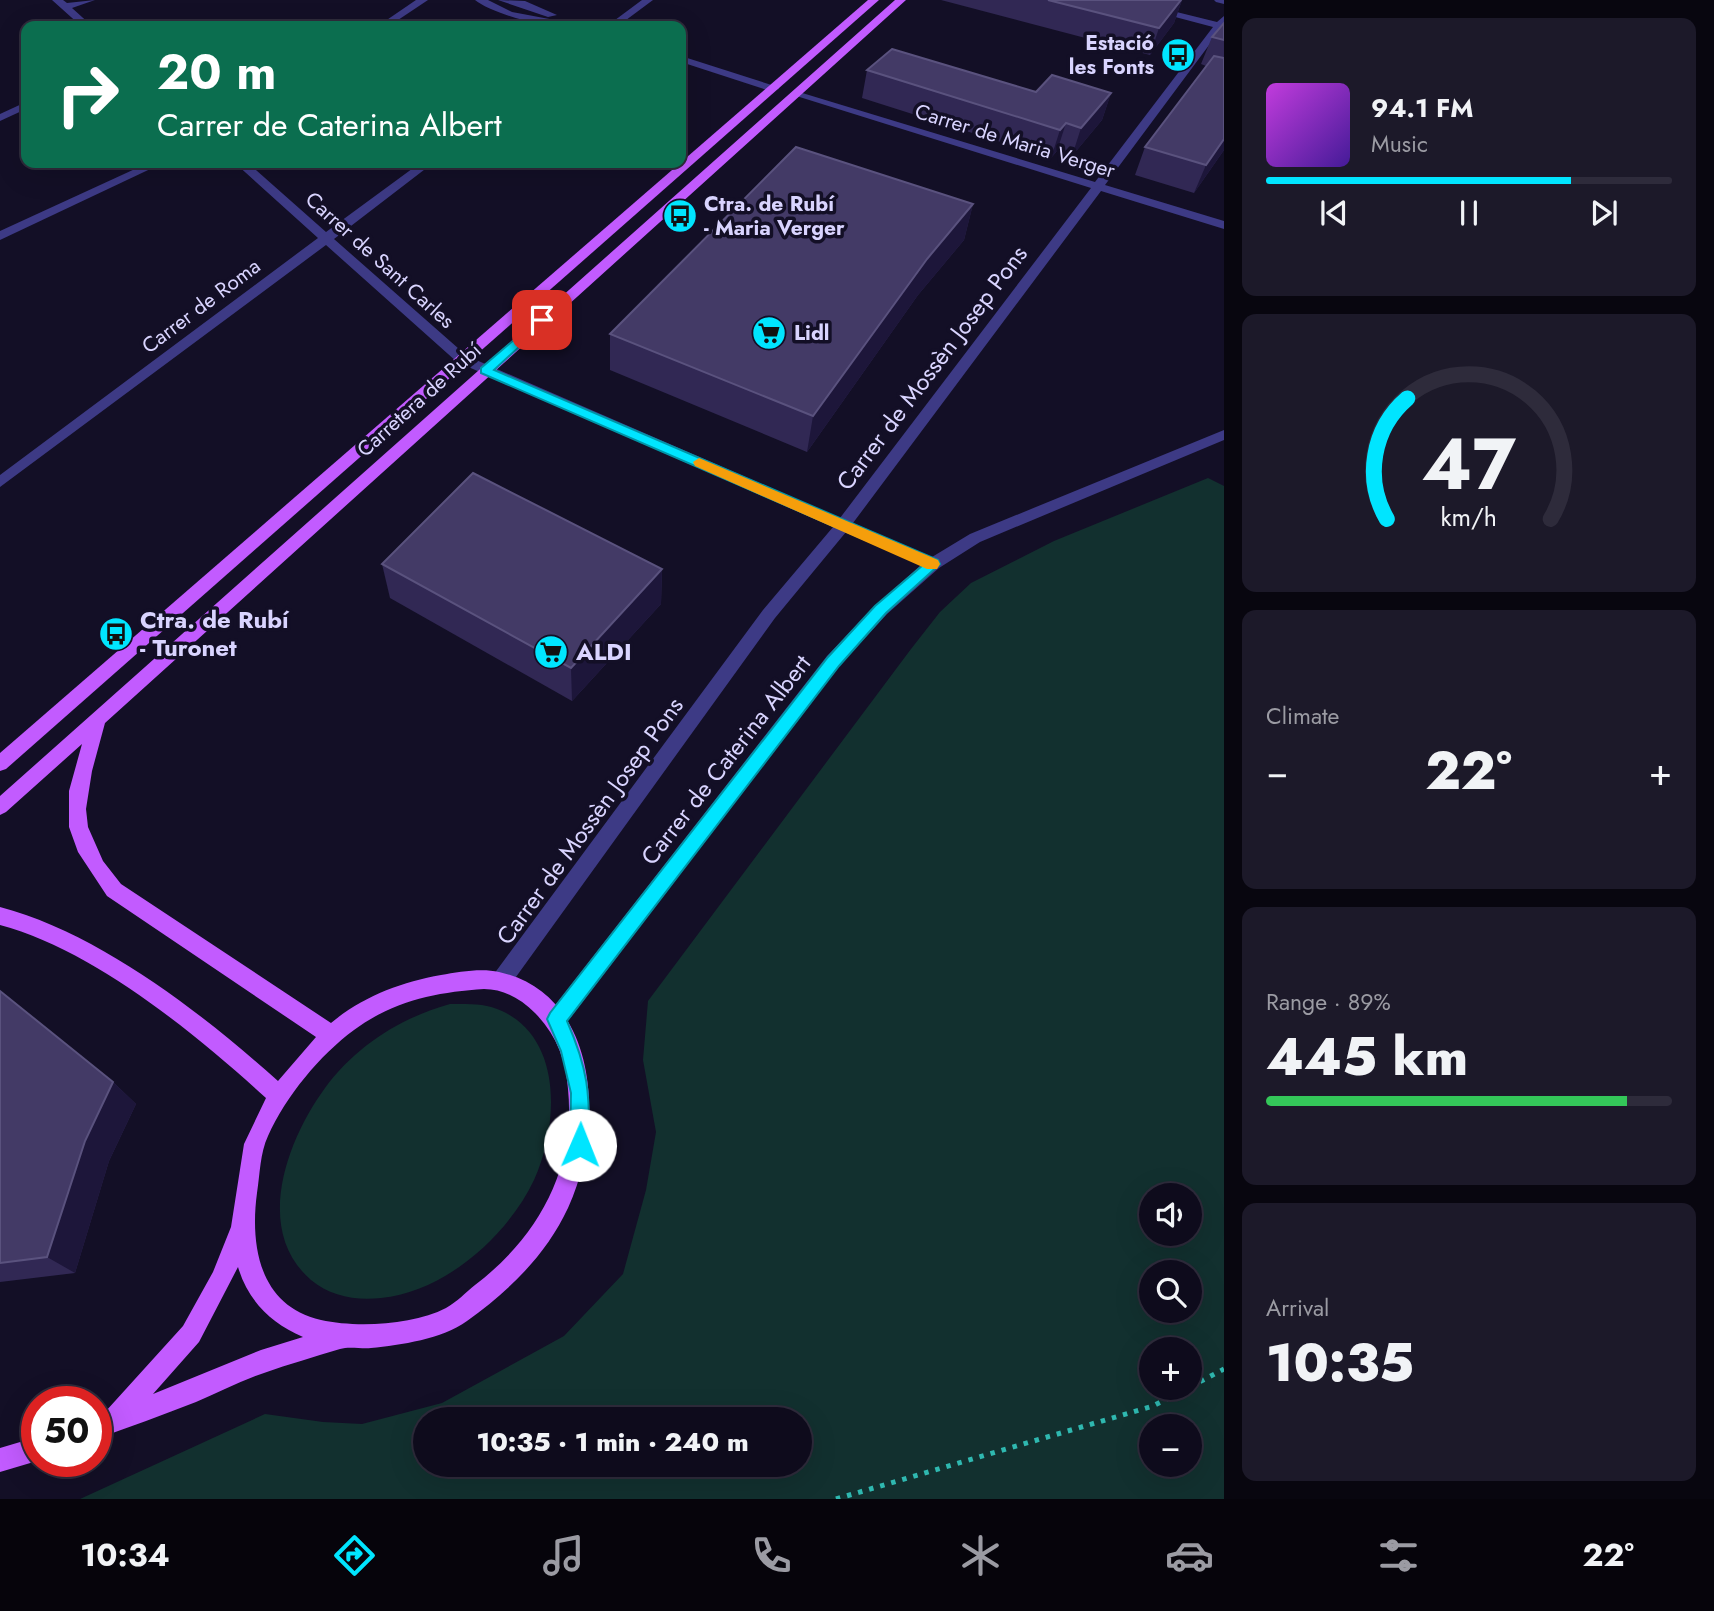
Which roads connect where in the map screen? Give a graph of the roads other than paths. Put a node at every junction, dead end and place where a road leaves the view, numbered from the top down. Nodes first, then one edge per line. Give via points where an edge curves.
1 (90, 0) edge
2 (423, 0) edge
3 (480, 0) edge
4 (503, 0) edge
5 (648, 0) edge
6 (874, 0) edge
7 (901, 0) edge
8 (1116, 0) edge
9 (1219, 0) edge
10 (1224, 1) edge
11 (61, 3) edge
12 (81, 21) edge
13 (391, 21) edge
14 (548, 21) edge
15 (565, 21) edge
16 (619, 21) edge
17 (1222, 24) edge
18 (686, 61) edge
19 (774, 89) junction
20 (795, 94) junction
21 (21, 108) edge
22 (0, 118) edge
23 (686, 165) edge
24 (146, 168) edge
25 (247, 168) edge
26 (420, 168) edge
27 (683, 168) edge
28 (1097, 186) junction
29 (1224, 225) edge
30 (0, 236) edge
31 (326, 238) junction
32 (462, 359) junction
33 (486, 371) junction
34 (1224, 435) edge
35 (0, 482) edge
36 (843, 524) junction
37 (933, 564) junction
38 (97, 722) junction
39 (0, 764) edge
40 (0, 807) edge
41 (0, 915) edge
42 (501, 981) junction
43 (557, 1019) junction
44 (331, 1035) junction
45 (279, 1096) junction
46 (242, 1228) junction
47 (339, 1338) junction
48 (112, 1416) edge
49 (112, 1420) edge
50 (21, 1454) edge
51 (0, 1460) edge

1 - 11 street
2 - 13 street
3 - 14 street via 510,15
4 - 15 street
5 - 16 street
6 - 19 main road, Carretera de Rubí
7 - 20 main road, Carretera de Rubí
8 - 17 street
9 - 10 street
11 - 12 street
17 - 28 street, Carrer de Mossèn Josep Pons
18 - 19 street
19 - 23 main road, Carretera de Rubí
20 - 28 street, Carrer de Maria Verger
20 - 33 main road, Carretera de Rubí
21 - 22 street
24 - 30 street
25 - 31 street, Carrer de Sant Carles
26 - 31 street, Carrer de Roma
27 - 32 main road, Carretera de Rubí
28 - 29 street, Carrer de Maria Verger
28 - 36 street, Carrer de Mossèn Josep Pons
31 - 32 street, Carrer de Sant Carles
31 - 35 street, Carrer de Roma
32 - 33 street, Carrer de Sant Carles
32 - 39 main road, Carretera de Rubí
33 - 36 street, Carrer de Sant Carles
33 - 38 main road, Carretera de Rubí
34 - 37 street, Carrer de Caterina Albert via 975,538
36 - 37 street, Carrer de Sant Carles
36 - 42 street, Carrer de Mossèn Josep Pons via 769,614
37 - 43 street, Carrer de Caterina Albert via 881,610 833,662
38 - 40 main road, Carretera de Rubí
38 - 44 main road via 75,818 83,847 97,870 114,890
41 - 45 main road via 34,923 69,939 225,1047
42 - 43 main road via 533,997
42 - 44 main road via 434,984 388,1000
43 - 47 main road via 580,1093 580,1145 562,1197 541,1237 507,1277 450,1318 380,1336
44 - 45 main road
45 - 46 main road via 259,1132 248,1166
46 - 47 main road via 249,1269 265,1297 305,1329
46 - 48 main road via 221,1280 191,1334
47 - 49 main road via 261,1362
50 - 51 main road

